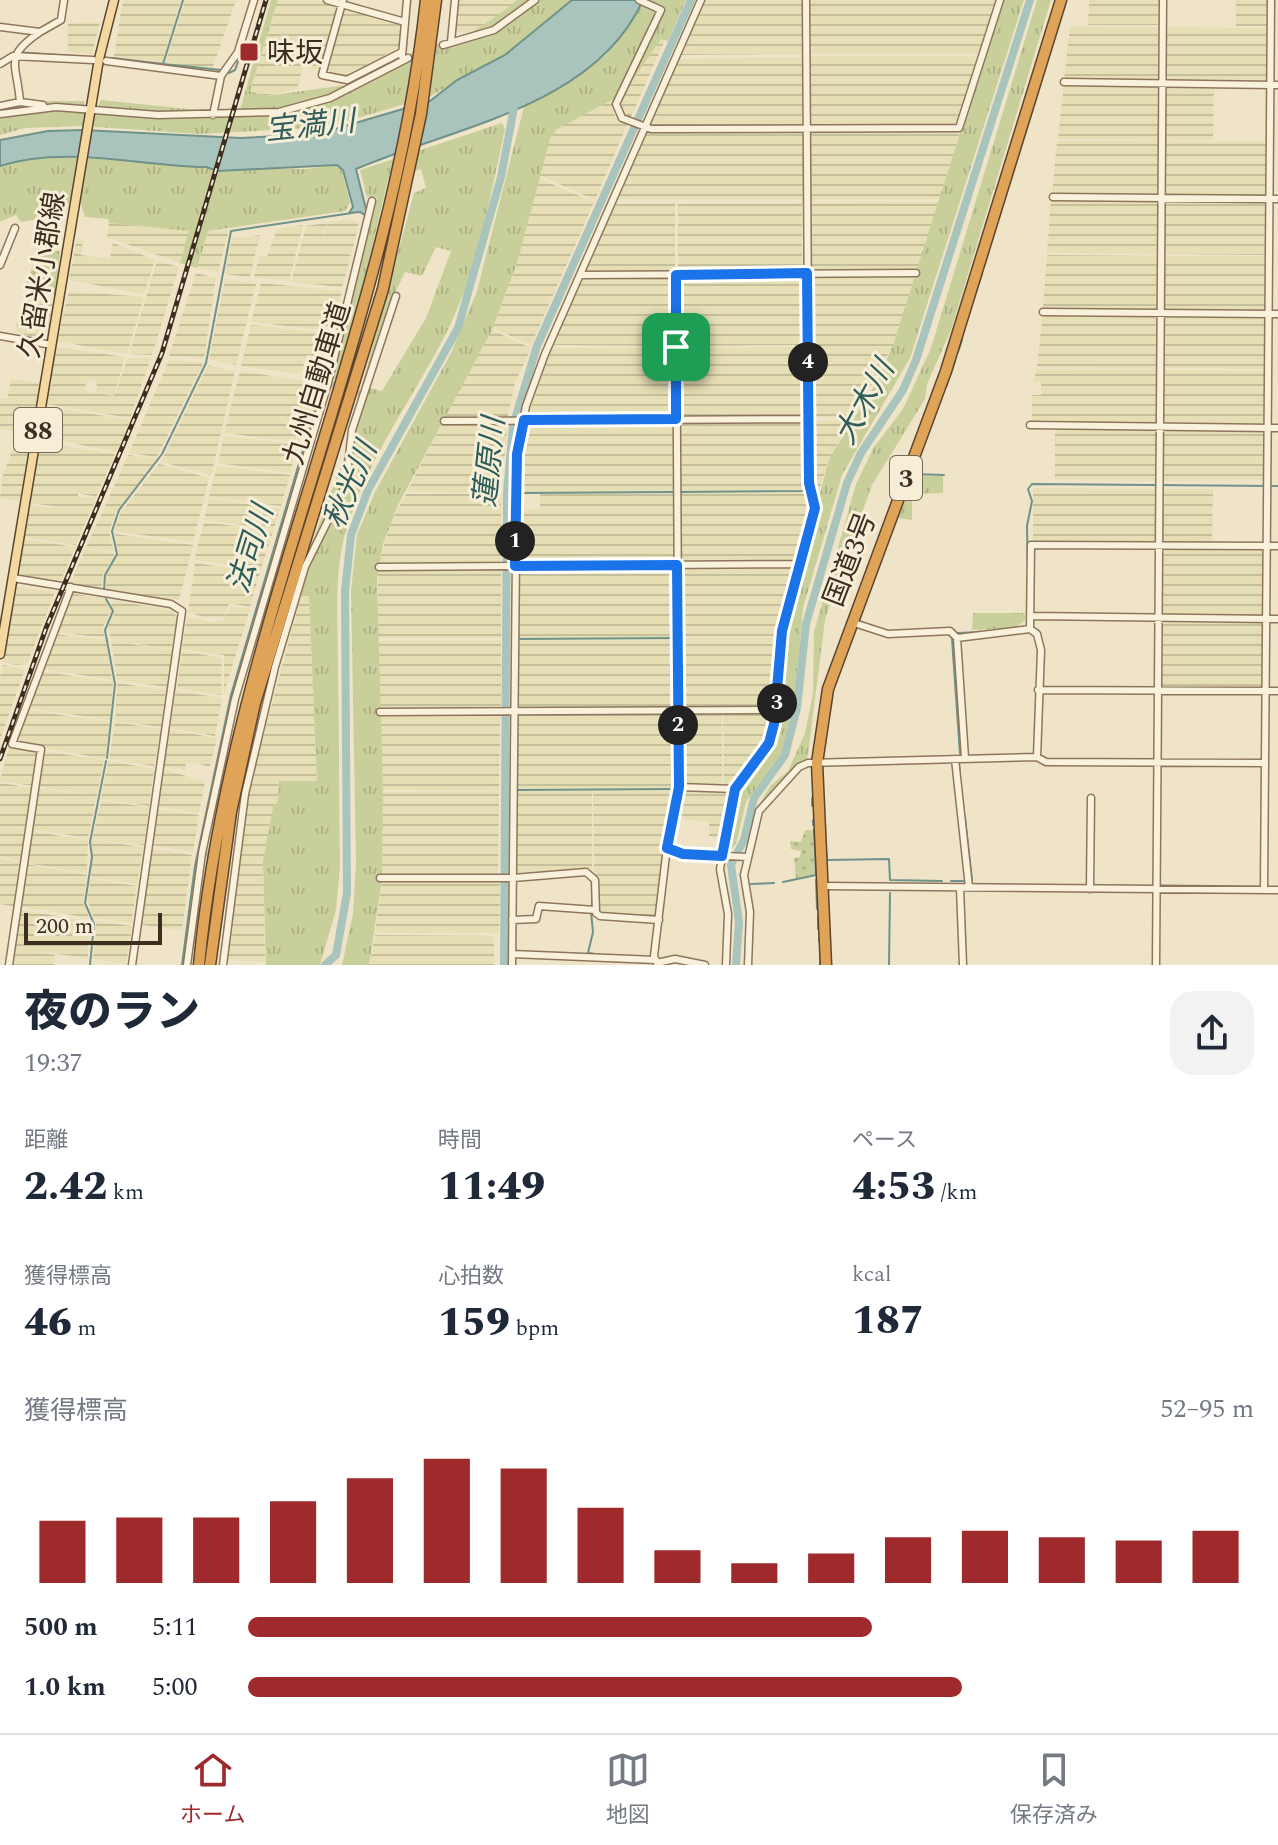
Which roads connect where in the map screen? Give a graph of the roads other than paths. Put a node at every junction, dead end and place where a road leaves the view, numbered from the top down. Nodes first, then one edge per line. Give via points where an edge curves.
1 (64, 0) edge
2 (114, 0) edge
3 (254, 0) edge
4 (327, 0) edge
5 (407, 0) edge
6 (426, 0) edge
7 (436, 0) edge
8 (455, 0) edge
9 (535, 0) edge
10 (639, 0) edge
11 (701, 0) edge
12 (806, 0) edge
13 (1000, 0) edge
14 (1061, 0) edge
15 (1163, 0) edge
16 (1271, 0) edge
17 (343, 2) edge
18 (405, 22) junction
19 (0, 27) edge
20 (40, 32) junction
21 (451, 42) junction
22 (443, 45) tunnel mouth
23 (15, 52) junction
24 (404, 57) junction
25 (93, 60) dead end
26 (106, 61) dead end
27 (0, 64) edge
28 (423, 68) junction
29 (221, 76) junction
30 (1064, 82) dead end
31 (1163, 83) junction
32 (1274, 84) edge
33 (20, 102) junction
34 (0, 106) edge
35 (50, 107) junction
36 (91, 110) junction
37 (0, 114) edge
38 (213, 115) junction
39 (807, 128) junction
40 (644, 129) junction
41 (403, 177) junction
42 (1053, 197) dead end
43 (1162, 198) junction
44 (1269, 199) junction
45 (1278, 199) edge
46 (372, 201) dead end
47 (15, 228) dead end
48 (0, 265) edge
49 (807, 273) junction
50 (916, 273) dead end
51 (580, 275) junction
52 (676, 275) junction
53 (396, 296) dead end
54 (1043, 312) dead end
55 (1161, 312) junction
56 (1269, 314) junction
57 (1278, 314) edge
58 (0, 336) edge
59 (52, 345) junction
60 (676, 419) junction
61 (808, 419) junction
62 (524, 420) junction
63 (444, 421) dead end
64 (1030, 425) dead end
65 (1160, 426) junction
66 (1267, 428) junction
67 (1278, 428) edge
68 (1159, 546) junction
69 (1266, 546) junction
70 (1278, 546) edge
71 (799, 564) junction
72 (677, 565) junction
73 (515, 566) junction
74 (379, 567) dead end
75 (13, 578) junction
76 (71, 587) junction
77 (1032, 616) junction
78 (1159, 617) junction
79 (1266, 619) junction
80 (1278, 619) edge
81 (850, 621) junction
82 (1030, 629) junction
83 (955, 636) junction
84 (0, 654) edge
85 (1038, 690) junction
86 (1158, 691) junction
87 (1265, 691) junction
88 (1278, 691) edge
89 (677, 710) junction
90 (776, 710) junction
91 (513, 711) junction
92 (380, 712) dead end
93 (1037, 757) junction
94 (965, 758) junction
95 (955, 759) junction
96 (817, 763) junction
97 (1158, 763) junction
98 (1265, 763) junction
99 (679, 787) junction
100 (735, 789) junction
101 (1091, 798) dead end
102 (667, 848) junction
103 (724, 856) junction
104 (746, 857) junction
105 (380, 878) dead end
106 (513, 878) junction
107 (822, 886) junction
108 (969, 887) junction
109 (960, 888) junction
110 (1090, 889) junction
111 (1157, 890) junction
112 (1264, 890) junction
113 (1278, 890) edge
114 (595, 910) junction
115 (512, 920) junction
116 (659, 920) junction
117 (512, 954) junction
118 (547, 961) edge
119 (657, 963) edge
120 (9, 965) edge
121 (132, 965) edge
122 (187, 965) edge
123 (199, 965) edge
124 (210, 965) edge
125 (223, 965) edge
126 (512, 965) edge
127 (705, 965) edge
128 (726, 965) edge
129 (748, 965) edge
130 (826, 965) edge
131 (963, 965) edge
132 (1156, 965) edge

1 - 20 street via 61,20
2 - 36 main road, 久留米小郡線 / 88
3 - 29 street via 238,52
4 - 17 street
5 - 18 street
6 - 28 highway, 九州自動車道
7 - 28 highway, 九州自動車道
8 - 21 street
9 - 21 street via 494,30
10 - 40 street via 661,10 616,104 619,114
11 - 40 street
12 - 39 street
13 - 39 street via 959,128
14 - 81 highway, 国道3号 / 3 via 946,371
15 - 31 street
16 - 32 street
17 - 18 street
17 - 24 street via 322,75 347,80
18 - 24 street
19 - 20 street
20 - 23 street
21 - 22 street
23 - 25 street
23 - 27 street
23 - 33 street
24 - 38 street via 339,94 300,108
26 - 29 street
28 - 41 highway, 九州自動車道
29 - 38 street
30 - 31 street
31 - 32 street
31 - 43 street
32 - 44 street
33 - 34 street
33 - 35 street
35 - 36 street
35 - 37 street
36 - 38 street
36 - 59 main road, 久留米小郡線 / 88
39 - 40 street
39 - 49 street
40 - 51 street
41 - 123 highway, 九州自動車道 via 245,701 221,810
41 - 124 highway, 九州自動車道 via 379,304 255,703 231,812
42 - 43 street
43 - 44 street
43 - 55 street
44 - 45 street
44 - 56 street
46 - 122 street via 330,384 235,699
47 - 48 street
49 - 50 street
49 - 52 street
49 - 61 street
51 - 52 street
51 - 62 street via 533,382
52 - 60 street
53 - 125 street via 352,430 346,484 297,585 257,736 233,858
54 - 55 street
55 - 56 street
55 - 65 street
56 - 57 street
56 - 66 street
58 - 59 street
59 - 75 main road, 久留米小郡線 / 88
60 - 61 street
60 - 62 street
60 - 72 street
61 - 71 street via 809,488 815,508
62 - 63 street
62 - 73 street via 517,454
64 - 65 street
65 - 66 street
65 - 68 street
66 - 67 street
66 - 69 street
68 - 69 street
68 - 77 street via 1031,545
68 - 78 street
69 - 70 street
69 - 79 street
71 - 72 street
71 - 90 street via 782,631
72 - 73 street
72 - 89 street
73 - 74 street
73 - 91 street
75 - 76 street
75 - 84 main road, 久留米小郡線 / 88
76 - 120 street via 12,744 41,749
76 - 121 street via 171,604 183,615
77 - 78 street
77 - 82 street
78 - 79 street
78 - 86 street
79 - 80 street
79 - 87 street
81 - 83 street via 888,634 950,631
81 - 96 highway, 国道3号 / 3 via 828,689
82 - 83 street
82 - 85 street via 1041,650
83 - 94 street
85 - 86 street
85 - 93 street
86 - 87 street
86 - 97 street
87 - 88 street
87 - 98 street
89 - 90 street
89 - 91 street
89 - 99 street
90 - 100 street via 769,743
91 - 92 street
91 - 106 street
93 - 94 street
93 - 97 street via 1046,762
94 - 95 street
95 - 96 street
95 - 108 street
96 - 104 street via 799,767 761,805
96 - 107 highway, 国道3号 / 3
97 - 98 street
97 - 111 street
98 - 112 street
99 - 100 street
99 - 102 street
100 - 103 street
101 - 110 street
102 - 103 street
102 - 116 street
103 - 104 street
103 - 128 street via 720,879 728,928
104 - 129 street
105 - 106 street
106 - 114 street via 586,872 595,880
106 - 115 street
107 - 109 street
107 - 130 highway, 国道3号 / 3
108 - 109 street
108 - 110 street
109 - 131 street
110 - 111 street
111 - 112 street
111 - 132 street
112 - 113 street
114 - 115 street via 539,906 536,919
114 - 116 street via 608,918
115 - 117 street
116 - 119 street
117 - 118 street
117 - 126 street
118 - 119 street
119 - 127 street via 675,959

